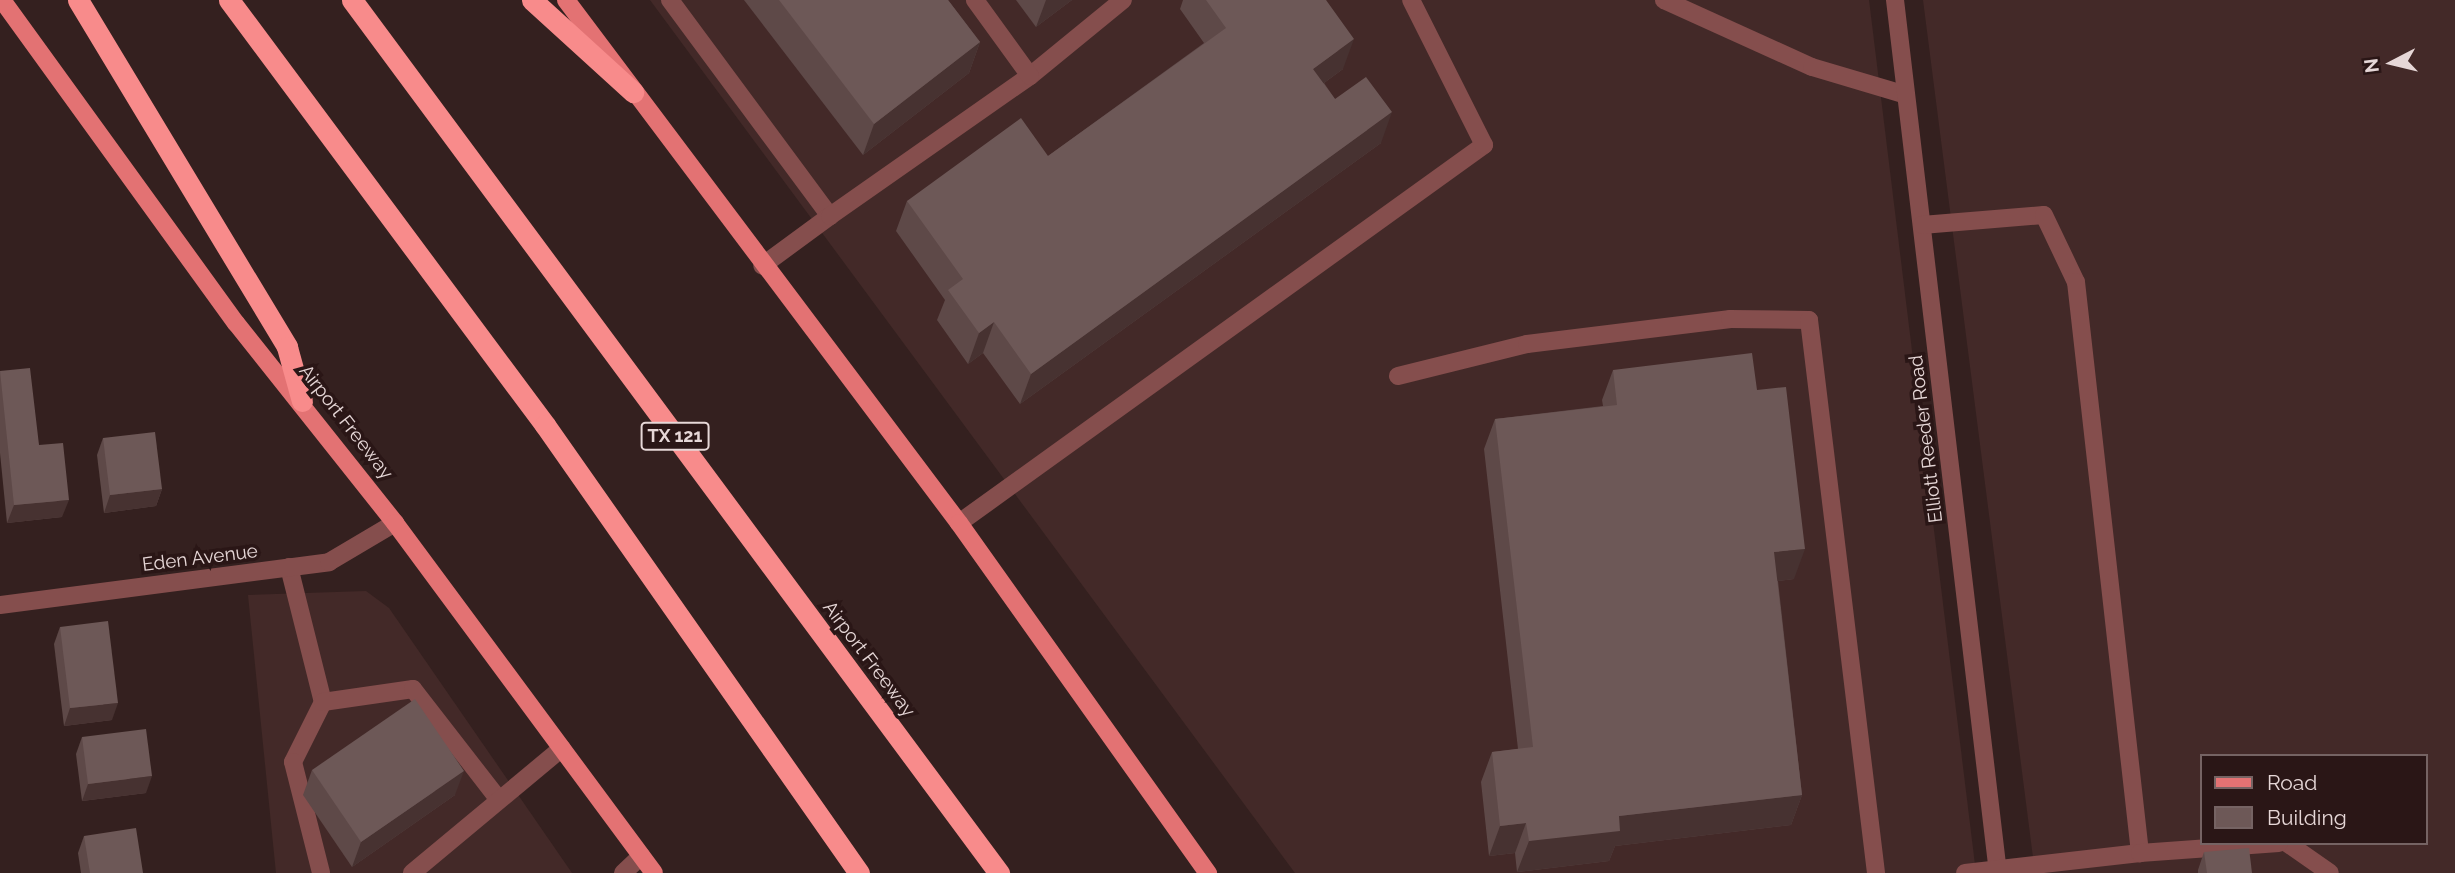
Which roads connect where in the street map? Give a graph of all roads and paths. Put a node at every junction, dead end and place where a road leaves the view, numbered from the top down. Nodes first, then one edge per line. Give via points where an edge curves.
1 (2, 0) edge
2 (78, 0) edge
3 (229, 0) edge
4 (352, 0) edge
5 (531, 0) edge
6 (566, 0) edge
7 (670, 0) edge
8 (975, 0) edge
9 (1123, 0) edge
10 (1410, 0) edge
11 (1664, 0) edge
12 (1895, 0) edge
13 (1030, 76) junction
14 (633, 92) junction
15 (1906, 95) junction
16 (830, 216) junction
17 (1922, 225) junction
18 (762, 266) junction
19 (1398, 376) dead end
20 (302, 401) junction
21 (395, 523) junction
22 (958, 523) junction
23 (289, 567) junction
24 (0, 605) edge
25 (323, 702) junction
26 (562, 748) junction
27 (499, 800) junction
28 (2251, 845) edge
29 (2290, 845) edge
30 (2140, 853) junction
31 (641, 856) junction
32 (1998, 871) edge
33 (321, 873) edge
34 (412, 873) edge
35 (623, 873) edge
36 (654, 873) edge
37 (859, 873) edge
38 (999, 873) edge
39 (1208, 873) edge
40 (1876, 873) edge
41 (1965, 873) edge
42 (2330, 873) edge

1 - 20 main road, Airport Freeway via 236,323
2 - 20 highway via 287,347
3 - 37 highway via 545,425
4 - 38 highway, Airport Freeway / TX 121
5 - 14 highway
6 - 14 main road
7 - 16 street
8 - 13 street
9 - 13 street
10 - 22 street via 1484,145
11 - 15 street via 1812,67
12 - 15 street, Elliott Reeder Road
13 - 16 street
14 - 18 main road
15 - 17 street, Elliott Reeder Road
16 - 18 street
17 - 30 street via 2044,215 2076,282
17 - 32 street, Elliott Reeder Road
18 - 22 main road
19 - 40 street via 1527,344 1730,319 1809,320
20 - 21 main road, Airport Freeway
21 - 23 street, Eden Avenue via 329,562
21 - 26 main road, Airport Freeway
22 - 39 main road
23 - 24 street, Eden Avenue
23 - 25 street
25 - 27 street via 413,689
25 - 33 street via 293,762
26 - 27 street
26 - 31 main road, Airport Freeway
27 - 34 street
28 - 30 street
29 - 42 street
30 - 32 street
31 - 35 street
31 - 36 main road, Airport Freeway
32 - 41 street

